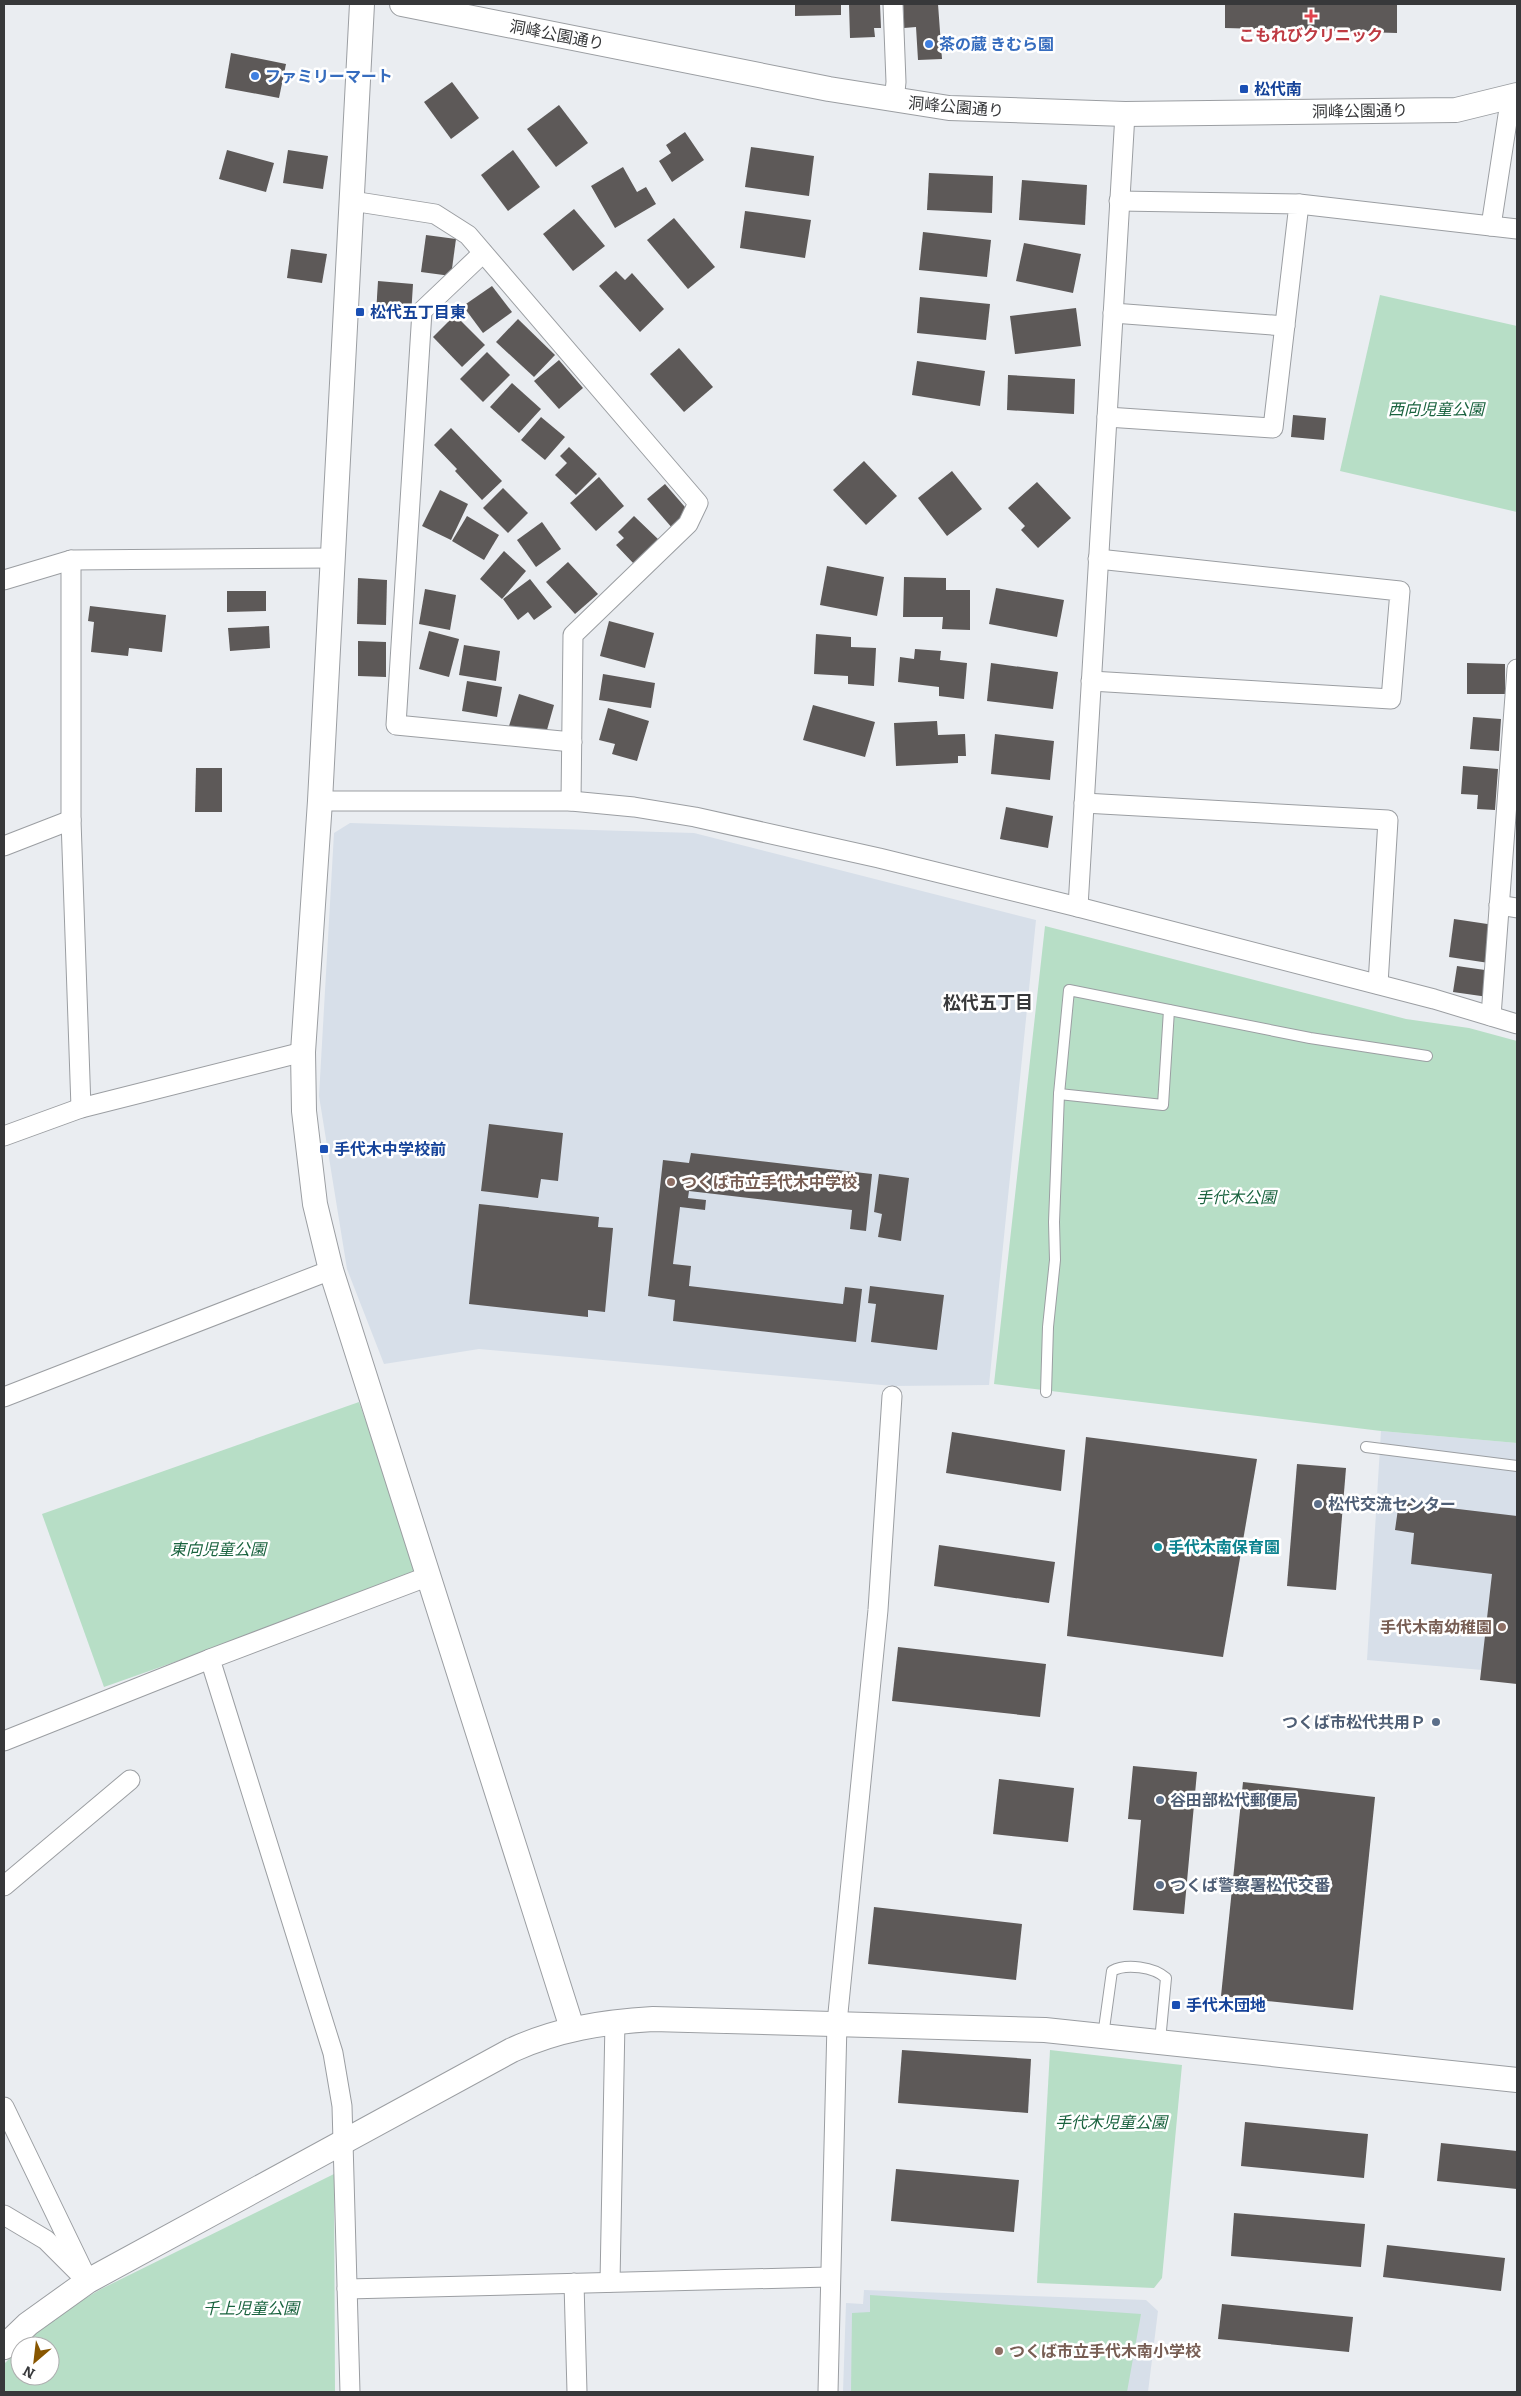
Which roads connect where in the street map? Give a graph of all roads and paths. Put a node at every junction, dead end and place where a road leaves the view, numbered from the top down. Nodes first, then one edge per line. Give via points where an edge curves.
1 (362, 4) edge
2 (402, 4) edge
3 (893, 4) edge
4 (1516, 95) edge
5 (894, 101) junction
6 (1124, 114) junction
7 (352, 201) junction
8 (1119, 201) junction
9 (1299, 204) junction
10 (1491, 226) junction
11 (1517, 229) edge
12 (483, 253) junction
13 (1113, 313) junction
14 (1285, 326) junction
15 (1107, 417) junction
16 (333, 558) junction
17 (1098, 559) junction
18 (71, 560) junction
19 (4, 580) edge
20 (1517, 669) edge
21 (1091, 681) junction
22 (572, 742) junction
23 (1514, 762) edge
24 (320, 801) junction
25 (572, 801) junction
26 (1084, 802) junction
27 (71, 820) junction
28 (4, 846) edge
29 (1078, 907) junction
30 (1508, 907) edge
31 (1378, 984) junction
32 (1169, 1010) junction
33 (1491, 1016) junction
34 (1517, 1024) edge
35 (303, 1052) junction
36 (1427, 1056) dead end
37 (1059, 1094) junction
38 (81, 1108) junction
39 (4, 1136) edge
40 (331, 1270) junction
41 (1046, 1392) dead end
42 (4, 1396) edge
43 (892, 1396) dead end
44 (1366, 1447) dead end
45 (1517, 1466) edge
46 (429, 1576) junction
47 (210, 1659) junction
48 (4, 1741) edge
49 (130, 1780) dead end
50 (4, 1886) edge
51 (616, 2021) junction
52 (837, 2023) junction
53 (572, 2028) junction
54 (1103, 2036) junction
55 (1160, 2041) junction
56 (1516, 2075) edge
57 (4, 2107) edge
58 (343, 2143) junction
59 (4, 2215) edge
60 (829, 2277) junction
61 (88, 2281) junction
62 (610, 2282) junction
63 (574, 2283) junction
64 (347, 2289) junction
65 (4, 2347) edge
66 (350, 2392) edge
67 (576, 2392) edge
68 (828, 2392) edge

1 - 7 street
2 - 5 street, 洞峰公園通り
3 - 5 street
4 - 6 street, 洞峰公園通り via 1456,110
4 - 10 street via 1508,115
5 - 6 street, 洞峰公園通り via 1002,111
6 - 8 street
7 - 12 street via 435,214 468,235
7 - 16 street
8 - 9 street
8 - 13 street
9 - 10 street
9 - 14 street
10 - 11 street
12 - 22 street via 698,503 688,524 573,635
12 - 22 street via 422,311 396,724
13 - 14 street
13 - 15 street
14 - 15 street via 1273,428
15 - 17 street
16 - 18 street
16 - 24 street
17 - 21 street
17 - 21 street via 1400,591 1391,699
18 - 19 street
18 - 27 street
20 - 23 street
21 - 26 street
22 - 25 street
23 - 30 street
24 - 25 street
24 - 35 street
25 - 29 street via 696,817
26 - 29 street
26 - 31 street via 1388,820
27 - 28 street
27 - 38 street
29 - 31 street
30 - 33 street
31 - 33 street
32 - 36 lane via 1310,1038
32 - 37 lane via 1163,1105
32 - 37 lane via 1069,990
33 - 34 street
35 - 38 street
35 - 40 street via 304,1111 315,1204
37 - 41 lane via 1055,1260
38 - 39 street
40 - 42 street
40 - 46 street
43 - 52 street via 878,1610
44 - 45 lane
46 - 47 street
46 - 53 street
47 - 48 street
47 - 58 street via 333,2053 342,2106
49 - 50 street
51 - 52 street
51 - 53 street
51 - 62 street
52 - 54 street via 1045,2030
52 - 60 street
53 - 58 street via 512,2050
54 - 55 street
54 - 55 lane via 1112,1971 1121,1966 1158,1971 1166,1978
55 - 56 street
57 - 61 street
58 - 61 street
58 - 64 street
59 - 61 street via 46,2240
60 - 62 street
60 - 68 street
61 - 65 street via 28,2324
62 - 63 street
63 - 64 street
63 - 67 street
64 - 66 street

